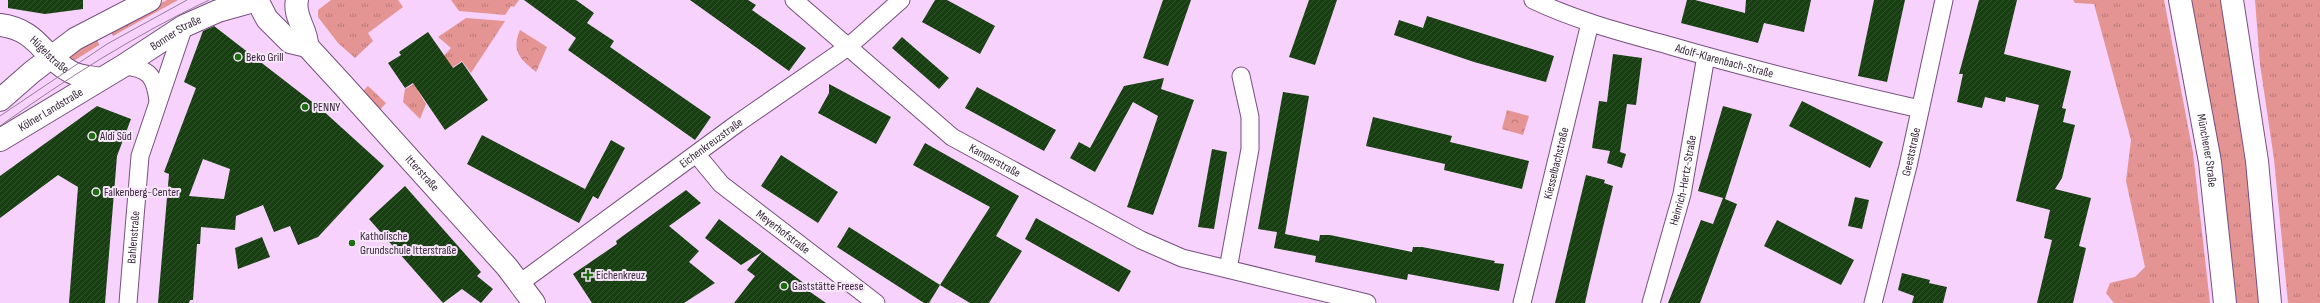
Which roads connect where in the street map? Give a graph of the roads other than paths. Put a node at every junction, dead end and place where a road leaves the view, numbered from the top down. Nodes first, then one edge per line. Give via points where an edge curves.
1 (150, 0) edge
2 (257, 0) edge
3 (297, 0) edge
4 (794, 0) edge
5 (901, 0) edge
6 (1533, 0) edge
7 (1944, 0) edge
8 (2180, 0) edge
9 (2232, 0) edge
10 (1564, 7) edge
11 (1590, 23) junction
12 (0, 25) edge
13 (184, 26) junction
14 (307, 46) junction
15 (848, 46) junction
16 (52, 55) junction
17 (1706, 56) junction
18 (123, 66) junction
19 (1241, 76) dead end
20 (102, 79) junction
21 (0, 100) edge
22 (158, 102) junction
23 (1920, 109) junction
24 (0, 140) edge
25 (697, 155) junction
26 (1228, 270) junction
27 (520, 283) junction
28 (128, 303) edge
29 (534, 303) edge
30 (876, 303) edge
31 (1367, 303) edge
32 (1522, 303) edge
33 (1651, 303) edge
34 (1873, 303) edge
35 (2225, 303) edge
36 (2270, 303) edge

1 - 16 main road via 81,35
2 - 13 main road, Bonner Straße via 218,11
2 - 14 main road via 267,19 290,42
3 - 14 main road, Itterstraße via 297,13 307,39
4 - 15 street, Kamperstraße
5 - 15 street, Eichenkreuzstraße
6 - 10 street, Adolf-Klarenbach-Straße
7 - 23 street, Geeststraße
8 - 35 main road, Münchener Straße via 2210,162
9 - 36 main road via 2257,161
10 - 11 street, Adolf-Klarenbach-Straße
11 - 17 street, Adolf-Klarenbach-Straße
11 - 32 street, Kiesselbachstraße
12 - 16 main road, Hügelstraße via 18,29 36,40
13 - 18 main road, Bonner Straße
13 - 22 street, Bahlenstraße
14 - 27 main road, Itterstraße
15 - 25 street, Eichenkreuzstraße
15 - 26 street, Kamperstraße via 952,137 1160,250
16 - 20 main road, Hügelstraße via 71,72
16 - 21 main road
17 - 23 street, Adolf-Klarenbach-Straße
17 - 33 street, Heinrich-Hertz-Straße via 1682,194
18 - 20 main road, Bonner Straße
18 - 22 street, Bahlenstraße via 148,72 155,82
19 - 26 street via 1250,117 1250,149
20 - 24 main road, Kölner Landstraße
22 - 28 street, Bahlenstraße via 140,156
23 - 34 street, Geeststraße
25 - 27 street, Eichenkreuzstraße
25 - 30 street, Meyerhofstraße via 721,184
26 - 31 street, Kamperstraße
27 - 29 main road, Itterstraße

